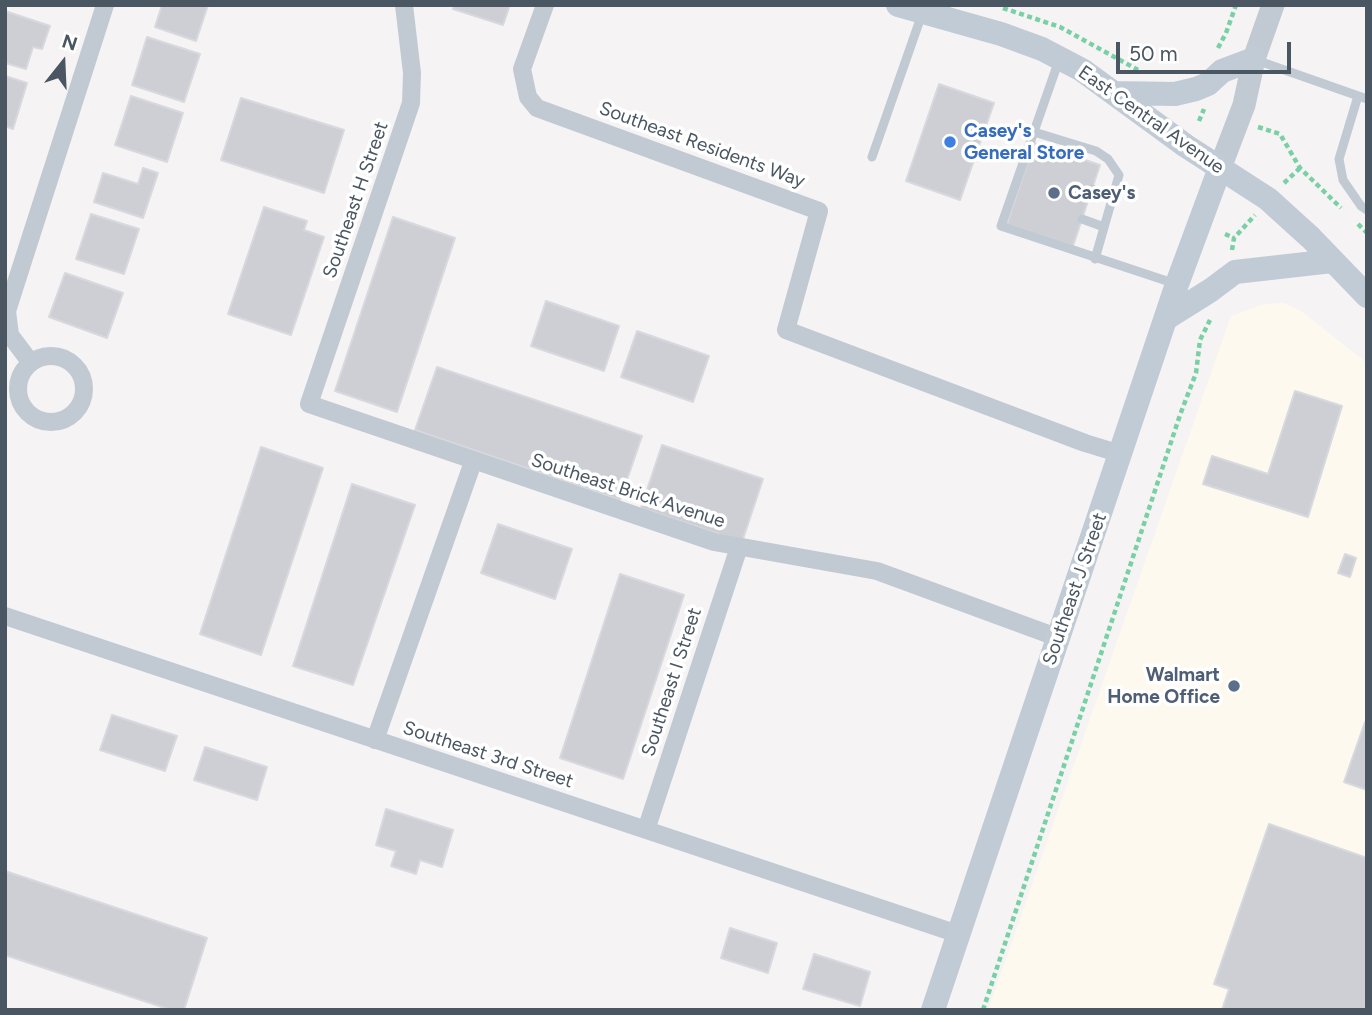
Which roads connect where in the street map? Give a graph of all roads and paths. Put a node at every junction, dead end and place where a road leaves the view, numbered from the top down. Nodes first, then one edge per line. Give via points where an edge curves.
1 (105, 5) edge
2 (404, 5) edge
3 (544, 5) edge
4 (898, 5) edge
5 (992, 5) edge
6 (1237, 5) edge
7 (1273, 5) edge
8 (923, 12) junction
9 (1216, 52) dead end
10 (1060, 59) junction
11 (1254, 59) junction
12 (1143, 73) dead end
13 (1114, 93) junction
14 (1362, 98) edge
15 (1205, 108) dead end
16 (1199, 121) dead end
17 (1270, 131) dead end
18 (1034, 132) junction
19 (873, 157) dead end
20 (1220, 169) junction
21 (1300, 169) junction
22 (1292, 174) dead end
23 (1092, 189) dead end
24 (1113, 196) junction
25 (1367, 210) edge
26 (1348, 215) dead end
27 (1082, 219) dead end
28 (1357, 224) dead end
29 (1104, 227) junction
30 (1243, 229) dead end
31 (1367, 233) edge
32 (1225, 234) dead end
33 (1095, 259) junction
34 (1332, 261) junction
35 (1177, 284) junction
36 (1367, 296) edge
37 (1212, 316) dead end
38 (1168, 317) junction
39 (31, 363) dead end
40 (309, 404) joint
41 (1121, 454) junction
42 (473, 462) junction
43 (738, 547) junction
44 (5, 616) edge
45 (1059, 638) junction
46 (376, 740) junction
47 (646, 830) junction
48 (958, 934) junction
49 (933, 1010) edge
50 (983, 1010) edge

1 - 39 street via 7,311 10,335
2 - 40 street, Southeast H Street via 411,103
3 - 41 street, Southeast Residents Way via 522,69 528,97 537,107 820,211 786,330
4 - 8 main road, East Central Avenue
5 - 12 path via 1060,27
6 - 9 path
7 - 11 street
8 - 10 main road, East Central Avenue via 1001,34
8 - 19 lane
10 - 13 main road, East Central Avenue
10 - 18 lane
11 - 13 main road via 1222,71 1196,89 1175,94
11 - 14 lane
11 - 20 street via 1244,105
13 - 20 main road, East Central Avenue
14 - 25 lane via 1339,159 1343,180
15 - 16 path
17 - 21 path via 1280,134
18 - 24 lane via 1108,159 1119,175
18 - 33 lane via 1001,226
20 - 34 main road, East Central Avenue via 1268,200
20 - 35 main road, Southeast J Street
21 - 22 path
21 - 26 path
23 - 24 lane
24 - 29 lane
27 - 29 lane
28 - 31 path
29 - 33 lane
30 - 32 path via 1234,238
33 - 35 lane
34 - 36 main road, East Central Avenue
34 - 38 main road via 1235,272
35 - 38 main road, Southeast J Street
37 - 50 path via 1200,340 1196,373
38 - 41 main road, Southeast J Street
40 - 42 street, Southeast Brick Avenue
41 - 45 main road, Southeast J Street
42 - 43 street, Southeast Brick Avenue
42 - 46 street
43 - 45 street, Southeast Brick Avenue via 877,571
43 - 47 street, Southeast I Street
44 - 46 street, Southeast 3rd Street
45 - 48 main road, Southeast J Street
46 - 47 street, Southeast 3rd Street
47 - 48 street, Southeast 3rd Street
48 - 49 main road, Southeast J Street

